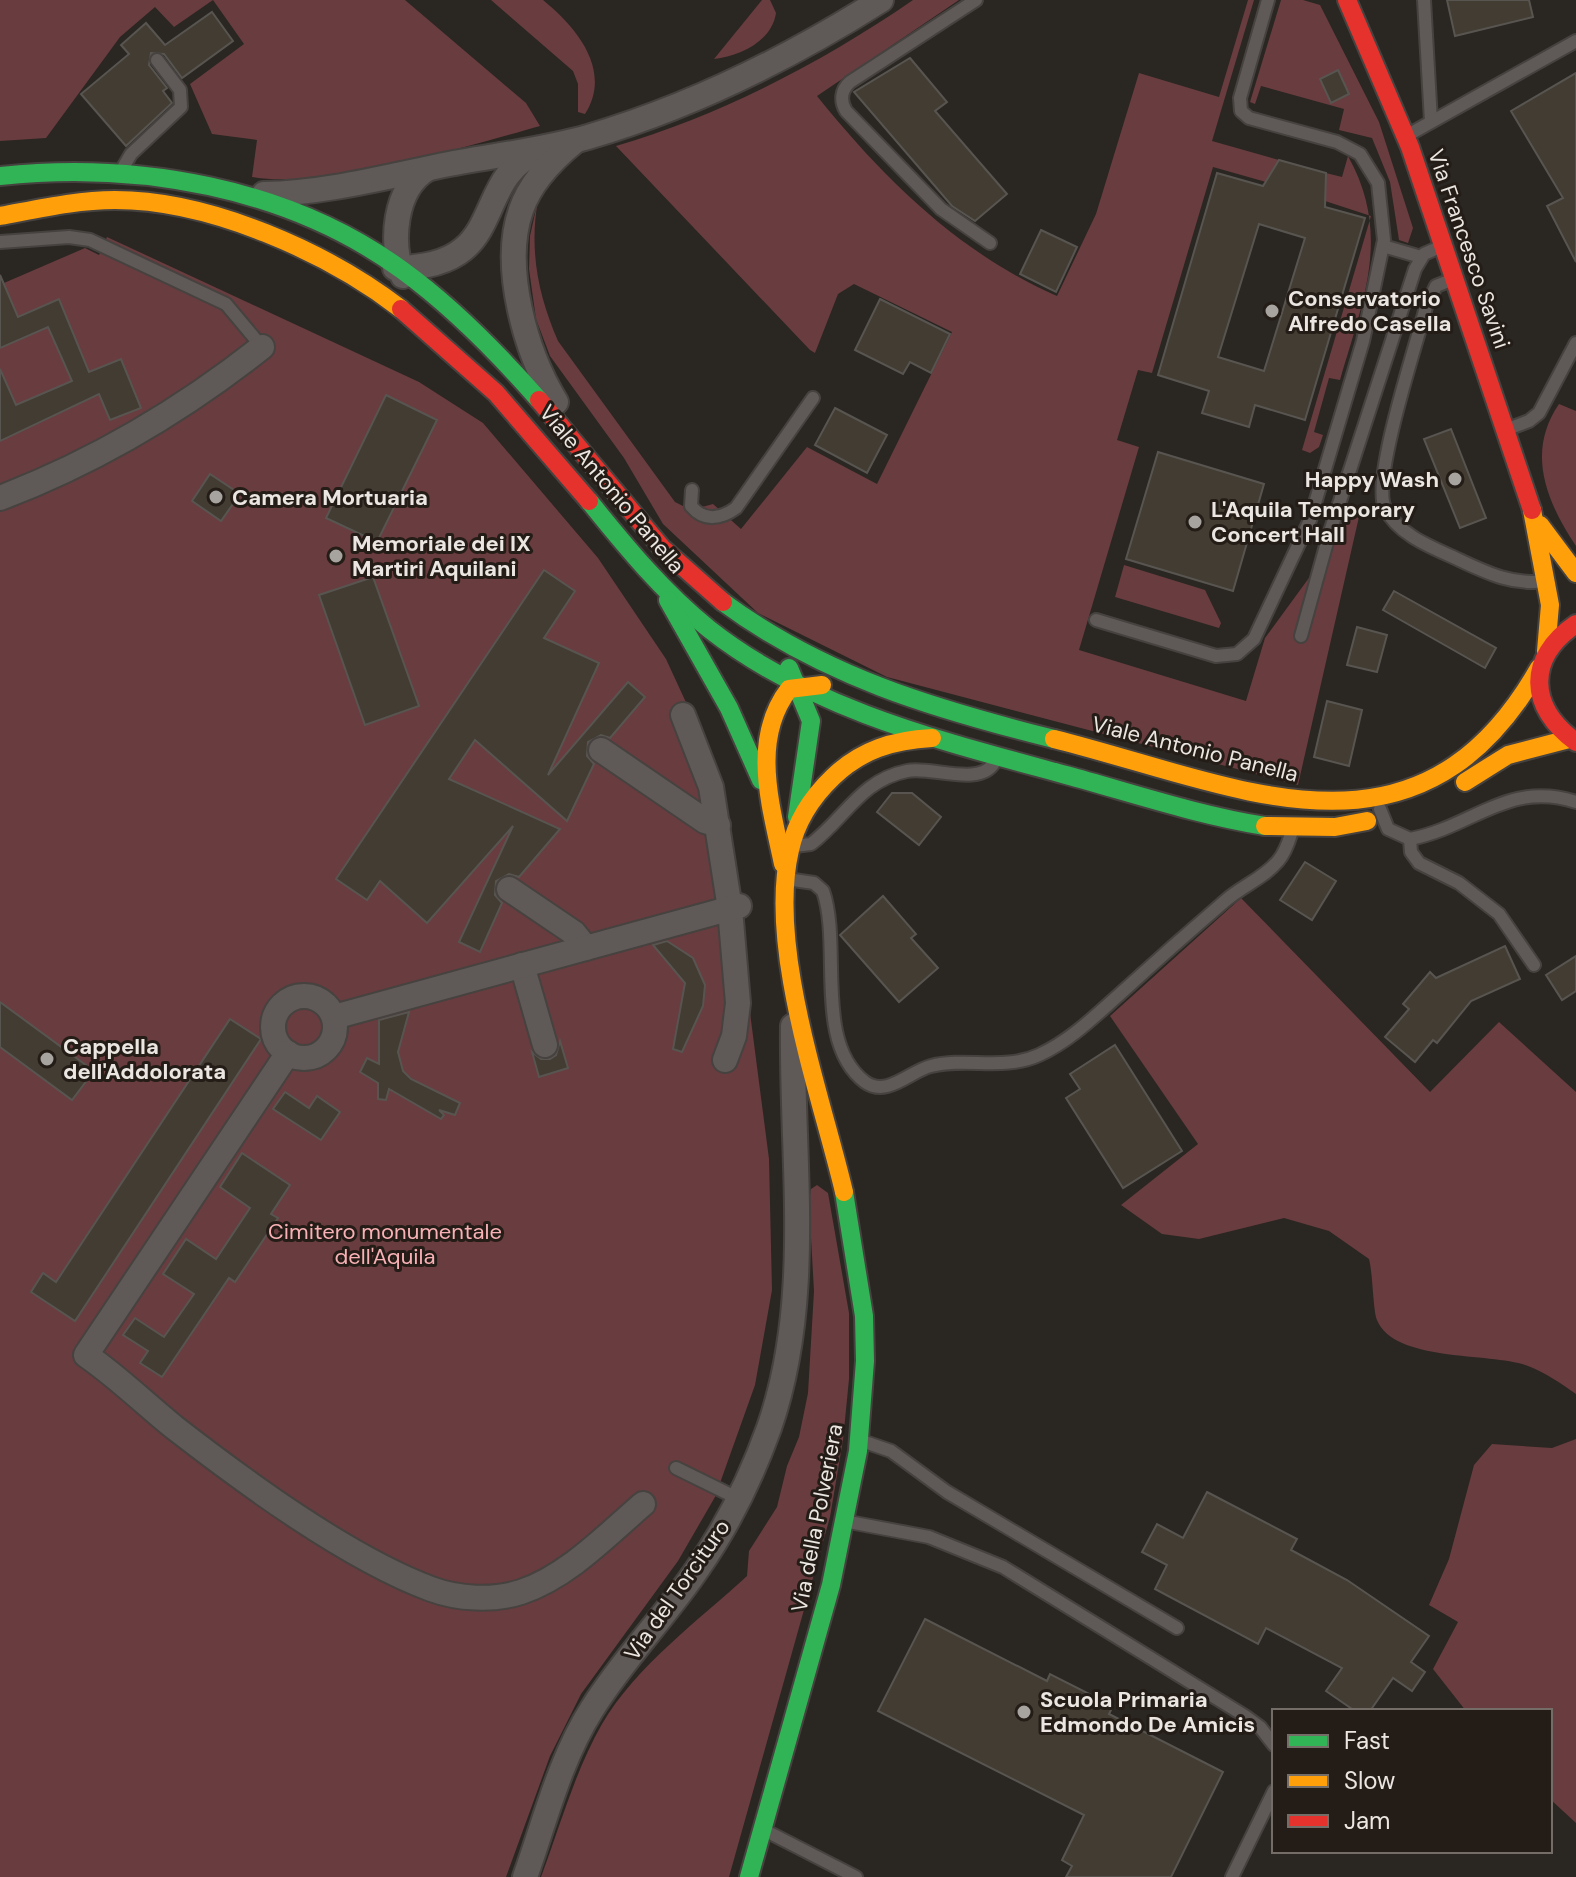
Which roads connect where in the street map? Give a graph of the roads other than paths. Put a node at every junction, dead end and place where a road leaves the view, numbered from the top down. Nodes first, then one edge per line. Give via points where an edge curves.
1 (881, 0) edge
2 (976, 0) edge
3 (1268, 0) edge
4 (1347, 0) edge
5 (1424, 0) edge
6 (1576, 41) edge
7 (157, 60) dead end
8 (1431, 121) junction
9 (1406, 136) junction
10 (577, 140) junction
11 (547, 147) junction
12 (427, 169) junction
13 (0, 176) edge
14 (123, 186) junction
15 (217, 188) junction
16 (0, 216) edge
17 (0, 242) edge
18 (990, 243) dead end
19 (291, 244) junction
20 (1383, 246) junction
21 (1443, 246) junction
22 (1421, 257) junction
23 (400, 268) junction
24 (1454, 279) junction
25 (1576, 343) edge
26 (262, 347) joint
27 (461, 358) junction
28 (813, 398) dead end
29 (1505, 430) junction
30 (599, 472) junction
31 (692, 490) dead end
32 (0, 498) edge
33 (1535, 518) junction
34 (1576, 573) edge
35 (654, 580) junction
36 (1547, 581) junction
37 (1096, 620) dead end
38 (1576, 624) edge
39 (758, 627) junction
40 (1301, 636) dead end
41 (1543, 660) junction
42 (799, 687) junction
43 (889, 693) junction
44 (683, 715) dead end
45 (1005, 726) junction
46 (948, 740) junction
47 (1573, 741) edge
48 (601, 750) dead end
49 (997, 755) junction
50 (1435, 798) dead end
51 (1293, 799) junction
52 (1576, 802) edge
53 (771, 805) junction
54 (1386, 809) junction
55 (718, 825) junction
56 (1291, 827) junction
57 (1410, 839) junction
58 (791, 845) junction
59 (785, 879) junction
60 (509, 889) dead end
61 (734, 908) junction
62 (586, 948) junction
63 (522, 965) junction
64 (1534, 965) dead end
65 (793, 975) junction
66 (334, 1017) junction
67 (545, 1045) dead end
68 (288, 1053) junction
69 (725, 1060) dead end
70 (823, 1112) junction
71 (795, 1145) junction
72 (797, 1187) junction
73 (842, 1188) junction
74 (859, 1440) junction
75 (676, 1468) dead end
76 (739, 1499) junction
77 (643, 1504) dead end
78 (845, 1521) junction
79 (1177, 1628) dead end
80 (1272, 1742) edge
81 (1272, 1795) edge
82 (763, 1830) junction
83 (525, 1877) edge
84 (749, 1877) edge
85 (856, 1877) edge
86 (1232, 1877) edge

1 - 10 street via 716,88
2 - 18 lane via 850,82 842,101 941,209
3 - 20 lane via 1241,111 1249,118 1337,142 1363,157 1381,194
4 - 9 main road, Via Francesco Savini
5 - 8 lane
6 - 8 lane
7 - 14 lane via 180,90 181,107 131,154
8 - 9 lane
9 - 21 main road, Via Francesco Savini
10 - 11 street
10 - 30 street via 550,164 527,196 518,219 515,259 523,322 540,372
11 - 12 street
11 - 23 street via 509,172 470,245 436,262
12 - 15 street via 305,192
12 - 23 street via 408,188 398,218
13 - 14 main road, Viale Antonio Panella via 56,171
14 - 15 main road, Viale Antonio Panella via 163,179
14 - 16 main road, Viale Antonio Panella
14 - 19 main road, Viale Antonio Panella
15 - 23 main road, Viale Antonio Panella via 320,224
17 - 26 lane via 90,240 226,304
19 - 23 street
19 - 27 main road, Viale Antonio Panella via 393,300
20 - 22 lane
20 - 37 lane via 1363,341 1315,505 1251,643 1237,654 1216,656
21 - 22 lane
21 - 24 main road, Via Francesco Savini
22 - 40 lane
23 - 27 street via 419,304
23 - 30 main road, Viale Antonio Panella via 501,357
24 - 29 main road, Via Francesco Savini
24 - 36 lane via 1436,286 1429,299 1387,454 1381,500 1400,526 1451,556 1512,582
25 - 29 lane via 1539,413
26 - 32 street via 113,449
27 - 35 main road, Viale Antonio Panella via 520,418
28 - 31 lane via 730,513 717,518 697,513 690,504
29 - 33 main road, Via Francesco Savini
30 - 39 main road, Viale Antonio Panella via 677,563
33 - 34 main road, Via Francesco Savini
33 - 36 main road, Via Francesco Savini
35 - 42 main road, Viale Antonio Panella via 712,631
35 - 53 main road, Via della Polveriera via 729,708
36 - 41 main road, Via Francesco Savini via 1551,618
38 - 41 main road via 1558,636
39 - 42 main road, Via della Polveriera
39 - 43 main road, Viale Antonio Panella via 832,670
41 - 47 main road via 1538,692 1543,708 1556,729
41 - 54 main road, Viale Antonio Panella via 1516,706 1463,759
42 - 43 main road via 852,686
42 - 46 main road, Viale Antonio Panella
42 - 53 main road, Via della Polveriera via 782,697 770,725 766,759
42 - 58 main road, Via della Polveriera via 811,725
43 - 45 main road, Viale Antonio Panella
44 - 55 street via 707,774
45 - 49 lane
45 - 51 main road, Viale Antonio Panella
46 - 49 main road, Viale Antonio Panella
46 - 58 main road, Via della Polveriera via 895,740 860,755 818,793
47 - 50 main road via 1508,755
48 - 55 street
49 - 56 main road, Viale Antonio Panella via 1206,813
49 - 58 lane via 989,770 976,775 919,769 882,779 861,792 811,844
51 - 54 main road, Viale Antonio Panella
51 - 56 lane
52 - 57 lane via 1527,795
53 - 59 main road, Via della Polveriera
54 - 56 main road, Viale Antonio Panella via 1332,828
54 - 57 lane via 1394,834
55 - 61 street
56 - 59 lane via 1285,851 1268,871 1228,898 1057,1045 1008,1064 926,1067 886,1087 859,1077 836,1030 823,891 814,883
57 - 64 lane via 1419,863 1459,883 1499,914
58 - 59 main road, Via della Polveriera
59 - 65 main road, Via della Polveriera
60 - 62 street via 574,933
61 - 62 street
61 - 69 street via 738,1003
62 - 63 street
63 - 66 street
63 - 67 street
65 - 70 main road, Via della Polveriera
65 - 71 street, Via del Torcituro
66 - 68 street via 334,1036 321,1052 302,1057
66 - 68 street via 312,997 284,1003 273,1026 277,1042
68 - 77 street via 86,1355 289,1511 385,1569 433,1590 471,1597 520,1592 572,1563
70 - 71 street, Via del Torcituro via 813,1107 802,1112
70 - 72 street, Via del Torcituro
70 - 73 main road, Via della Polveriera
71 - 72 street, Via del Torcituro
72 - 73 street via 805,1174 819,1170
72 - 76 street, Via del Torcituro via 788,1358 769,1428
73 - 74 main road, Via della Polveriera via 864,1313
74 - 78 main road, Via della Polveriera
74 - 79 lane via 891,1451 947,1492
75 - 76 lane
76 - 83 street, Via del Torcituro via 697,1570 591,1711 569,1755
78 - 80 lane via 938,1540 1003,1567 1245,1716
78 - 82 main road, Via della Polveriera
81 - 86 lane
82 - 84 main road, Via della Polveriera
82 - 85 lane

